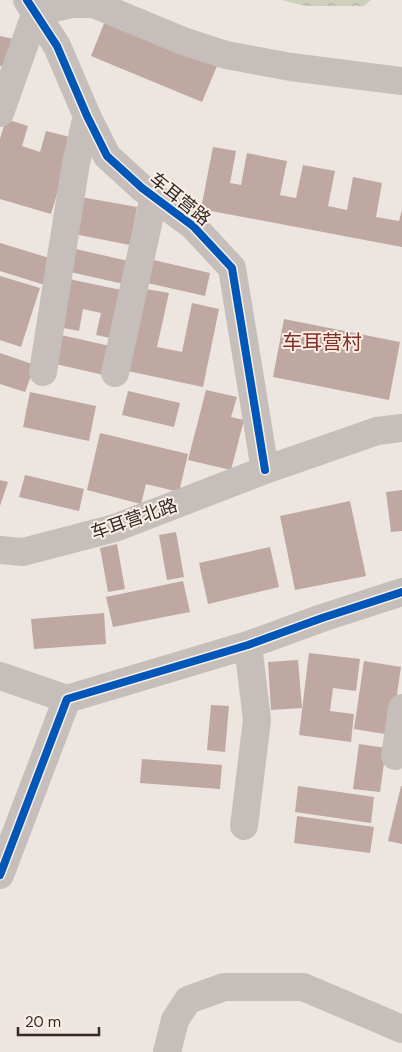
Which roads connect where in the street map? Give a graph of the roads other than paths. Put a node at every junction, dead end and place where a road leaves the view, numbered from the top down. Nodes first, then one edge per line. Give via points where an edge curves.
1 (32, 6) edge
2 (402, 81) edge
3 (0, 114) edge
4 (87, 116) junction
5 (154, 197) junction
6 (43, 372) dead end
7 (115, 373) dead end
8 (401, 424) edge
9 (265, 470) junction
10 (0, 550) edge
11 (402, 592) edge
12 (248, 645) junction
13 (0, 676) edge
14 (67, 699) junction
15 (402, 708) edge
16 (395, 756) dead end
17 (244, 826) dead end
18 (0, 875) edge
19 (402, 1029) edge
20 (167, 1052) edge

1 - 2 street via 94,4 226,55
1 - 3 street
1 - 4 street, 车耳营路 via 57,46
4 - 5 street, 车耳营路 via 106,156
4 - 6 street via 76,163
5 - 7 street
5 - 9 street, 车耳营路 via 193,226 232,268
8 - 9 street, 车耳营北路
9 - 10 street, 车耳营北路 via 115,528 23,552
11 - 12 street
12 - 14 street
12 - 17 street via 257,720
13 - 14 street
14 - 18 street
15 - 16 street
19 - 20 street via 303,987 224,987 188,1000 175,1020

